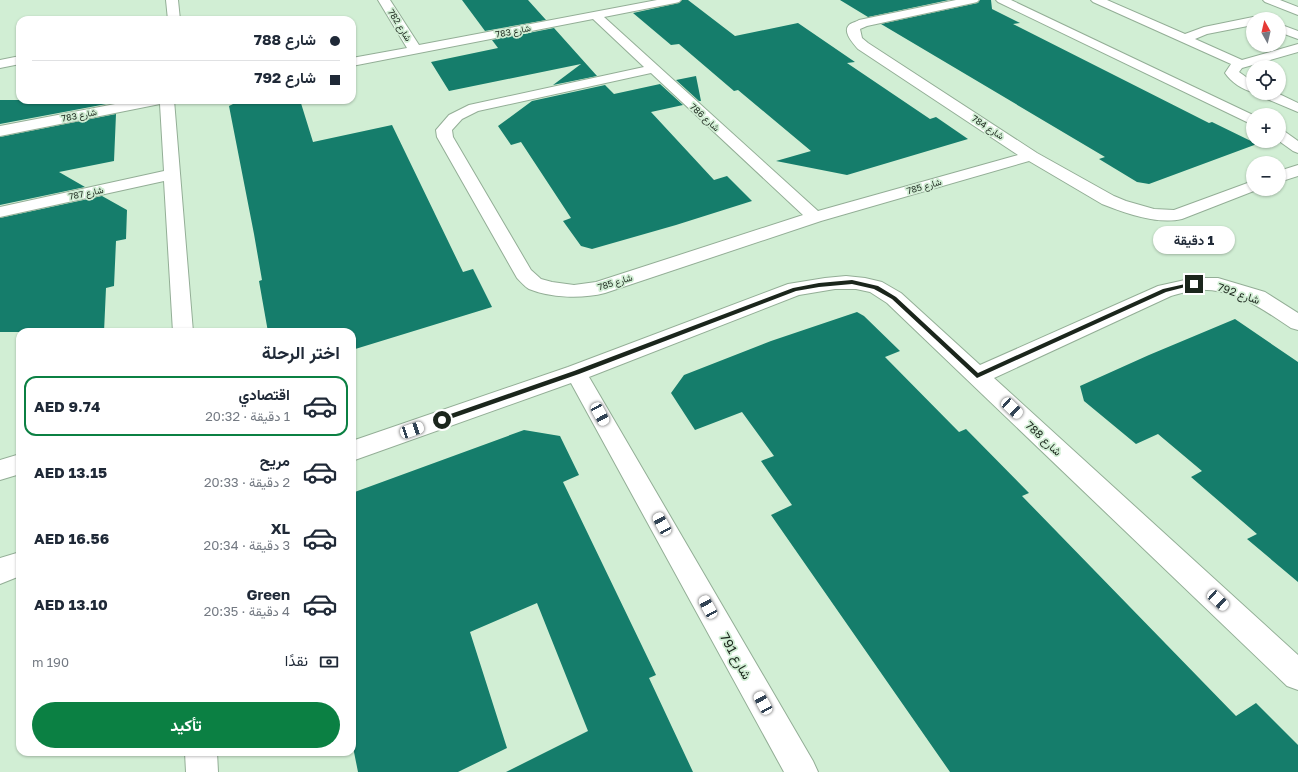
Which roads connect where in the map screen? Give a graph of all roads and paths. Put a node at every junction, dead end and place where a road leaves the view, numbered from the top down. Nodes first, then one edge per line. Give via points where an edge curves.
1 (172, 0) edge
2 (675, 0) edge
3 (973, 0) edge
4 (1002, 0) edge
5 (1097, 0) edge
6 (1269, 0) edge
7 (388, 1) edge
8 (1298, 11) edge
9 (595, 15) junction
10 (174, 16) edge
11 (1246, 22) edge
12 (1286, 31) edge
13 (1298, 35) edge
14 (1184, 39) junction
15 (1298, 48) edge
16 (415, 50) junction
17 (16, 61) edge
18 (356, 61) edge
19 (0, 64) edge
20 (1241, 64) junction
21 (652, 69) junction
22 (1246, 84) edge
23 (1280, 100) edge
24 (137, 104) edge
25 (167, 104) edge
26 (1298, 108) edge
27 (1246, 118) edge
28 (0, 130) edge
29 (1286, 139) edge
30 (1298, 148) edge
31 (1031, 156) junction
32 (1298, 170) edge
33 (172, 174) junction
34 (1286, 174) edge
35 (1246, 189) edge
36 (0, 212) edge
37 (815, 217) junction
38 (1298, 323) edge
39 (183, 328) edge
40 (576, 372) junction
41 (977, 376) junction
42 (356, 450) edge
43 (16, 465) edge
44 (0, 470) edge
45 (16, 565) edge
46 (0, 571) edge
47 (1298, 675) edge
48 (201, 756) edge
49 (202, 772) edge
50 (802, 772) edge

1 - 10 street
2 - 9 street, شارع 783
3 - 31 street, شارع 784 via 863,23 854,27 856,39
4 - 27 street
5 - 14 street
6 - 8 street
7 - 16 street, شارع 782
9 - 16 street, شارع 783
9 - 21 street, شارع 786
11 - 14 street via 1204,31
12 - 13 street
14 - 20 street
15 - 20 street
16 - 18 street, شارع 783
17 - 19 street
20 - 22 street via 1232,73
21 - 37 street, شارع 786
21 - 37 street, شارع 785 via 474,108 458,114 444,130 445,137 524,274 535,284 574,291 598,288
23 - 26 street
24 - 28 street, شارع 783
25 - 33 street
29 - 30 street
31 - 35 street, شارع 784 via 1108,200 1154,214 1176,215
31 - 37 street, شارع 785
32 - 34 street
33 - 36 street, شارع 787
33 - 39 street
38 - 41 street, شارع 792 via 1258,297 1218,284 1194,284 1165,290
40 - 41 street, شارع 788 via 795,289 852,282 876,287 894,298
40 - 42 street, شارع 788
40 - 50 street, شارع 791
41 - 47 street, شارع 788
43 - 44 street
45 - 46 street
48 - 49 street

